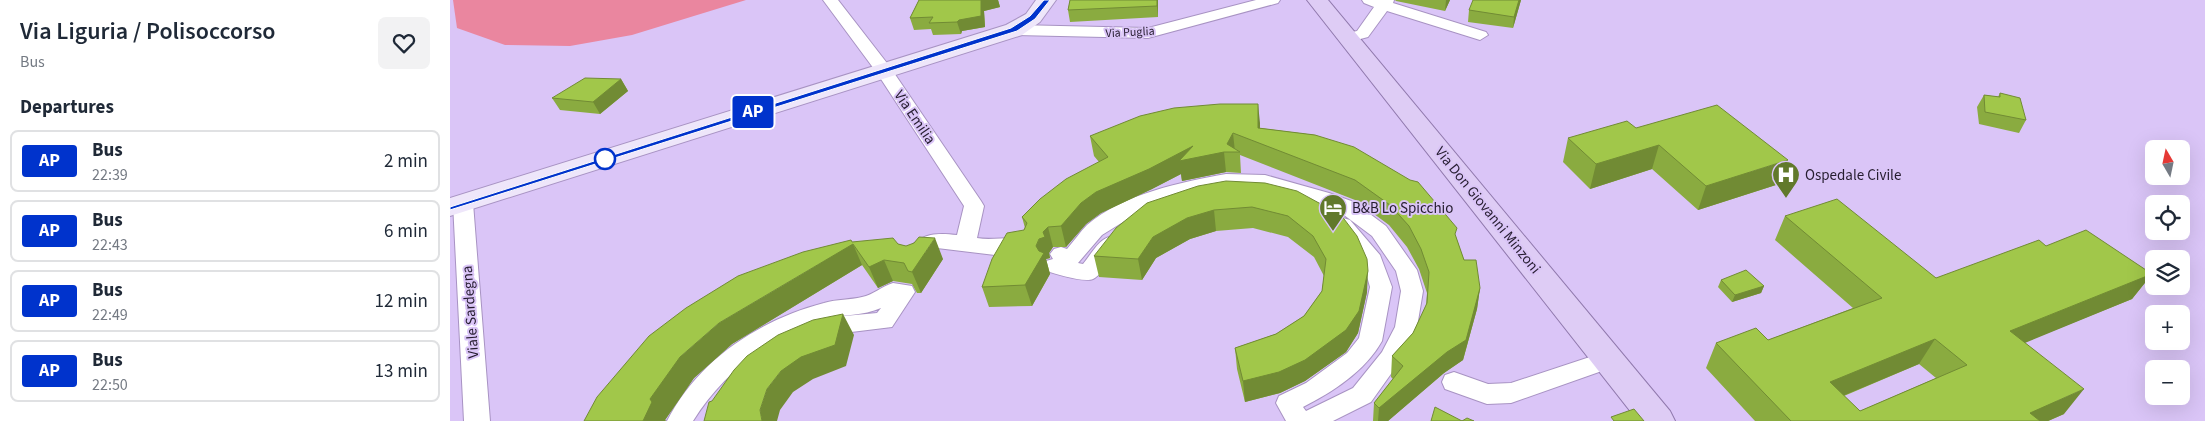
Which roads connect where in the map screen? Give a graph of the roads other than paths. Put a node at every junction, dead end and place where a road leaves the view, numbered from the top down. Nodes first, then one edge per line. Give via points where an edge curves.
1 (830, 0) edge
2 (1046, 0) edge
3 (1273, 0) edge
4 (1317, 0) edge
5 (1380, 2) edge
6 (1014, 30) junction
7 (1480, 35) dead end
8 (1349, 37) junction
9 (884, 72) junction
10 (456, 205) edge
11 (965, 244) junction
12 (1016, 251) edge
13 (924, 253) edge
14 (1365, 348) junction
15 (1608, 360) junction
16 (1397, 361) junction
17 (1454, 382) dead end
18 (735, 385) edge
19 (1293, 412) edge
20 (477, 421) edge
21 (680, 421) edge
22 (1310, 421) edge
23 (1658, 421) edge

1 - 9 street, Via Emilia
2 - 6 street via 1033,18
3 - 6 street, Via Puglia via 1148,32
4 - 8 main road, Via Don Giovanni Minzoni
5 - 7 street
5 - 8 street via 1362,34
6 - 9 street
8 - 15 main road, Via Don Giovanni Minzoni
9 - 10 street
9 - 11 street, Via Emilia via 974,206
10 - 20 street, Viale Sardegna
11 - 12 street
11 - 13 street via 948,240
14 - 16 street
14 - 16 street via 1370,342 1381,287 1373,260 1346,226 1304,205 1266,196 1228,194 1197,198 1142,217 1108,246 1088,273 1058,260 1071,258 1095,230 1161,194 1226,180 1265,181 1322,197 1347,207 1379,231 1406,270 1412,290
14 - 19 street
15 - 17 street via 1511,393 1487,394
15 - 23 main road, Via Don Giovanni Minzoni
16 - 22 street via 1362,395
18 - 21 street via 776,351 801,338 834,326 884,321 898,291 869,304 825,311 800,319 749,345 718,369 692,398

